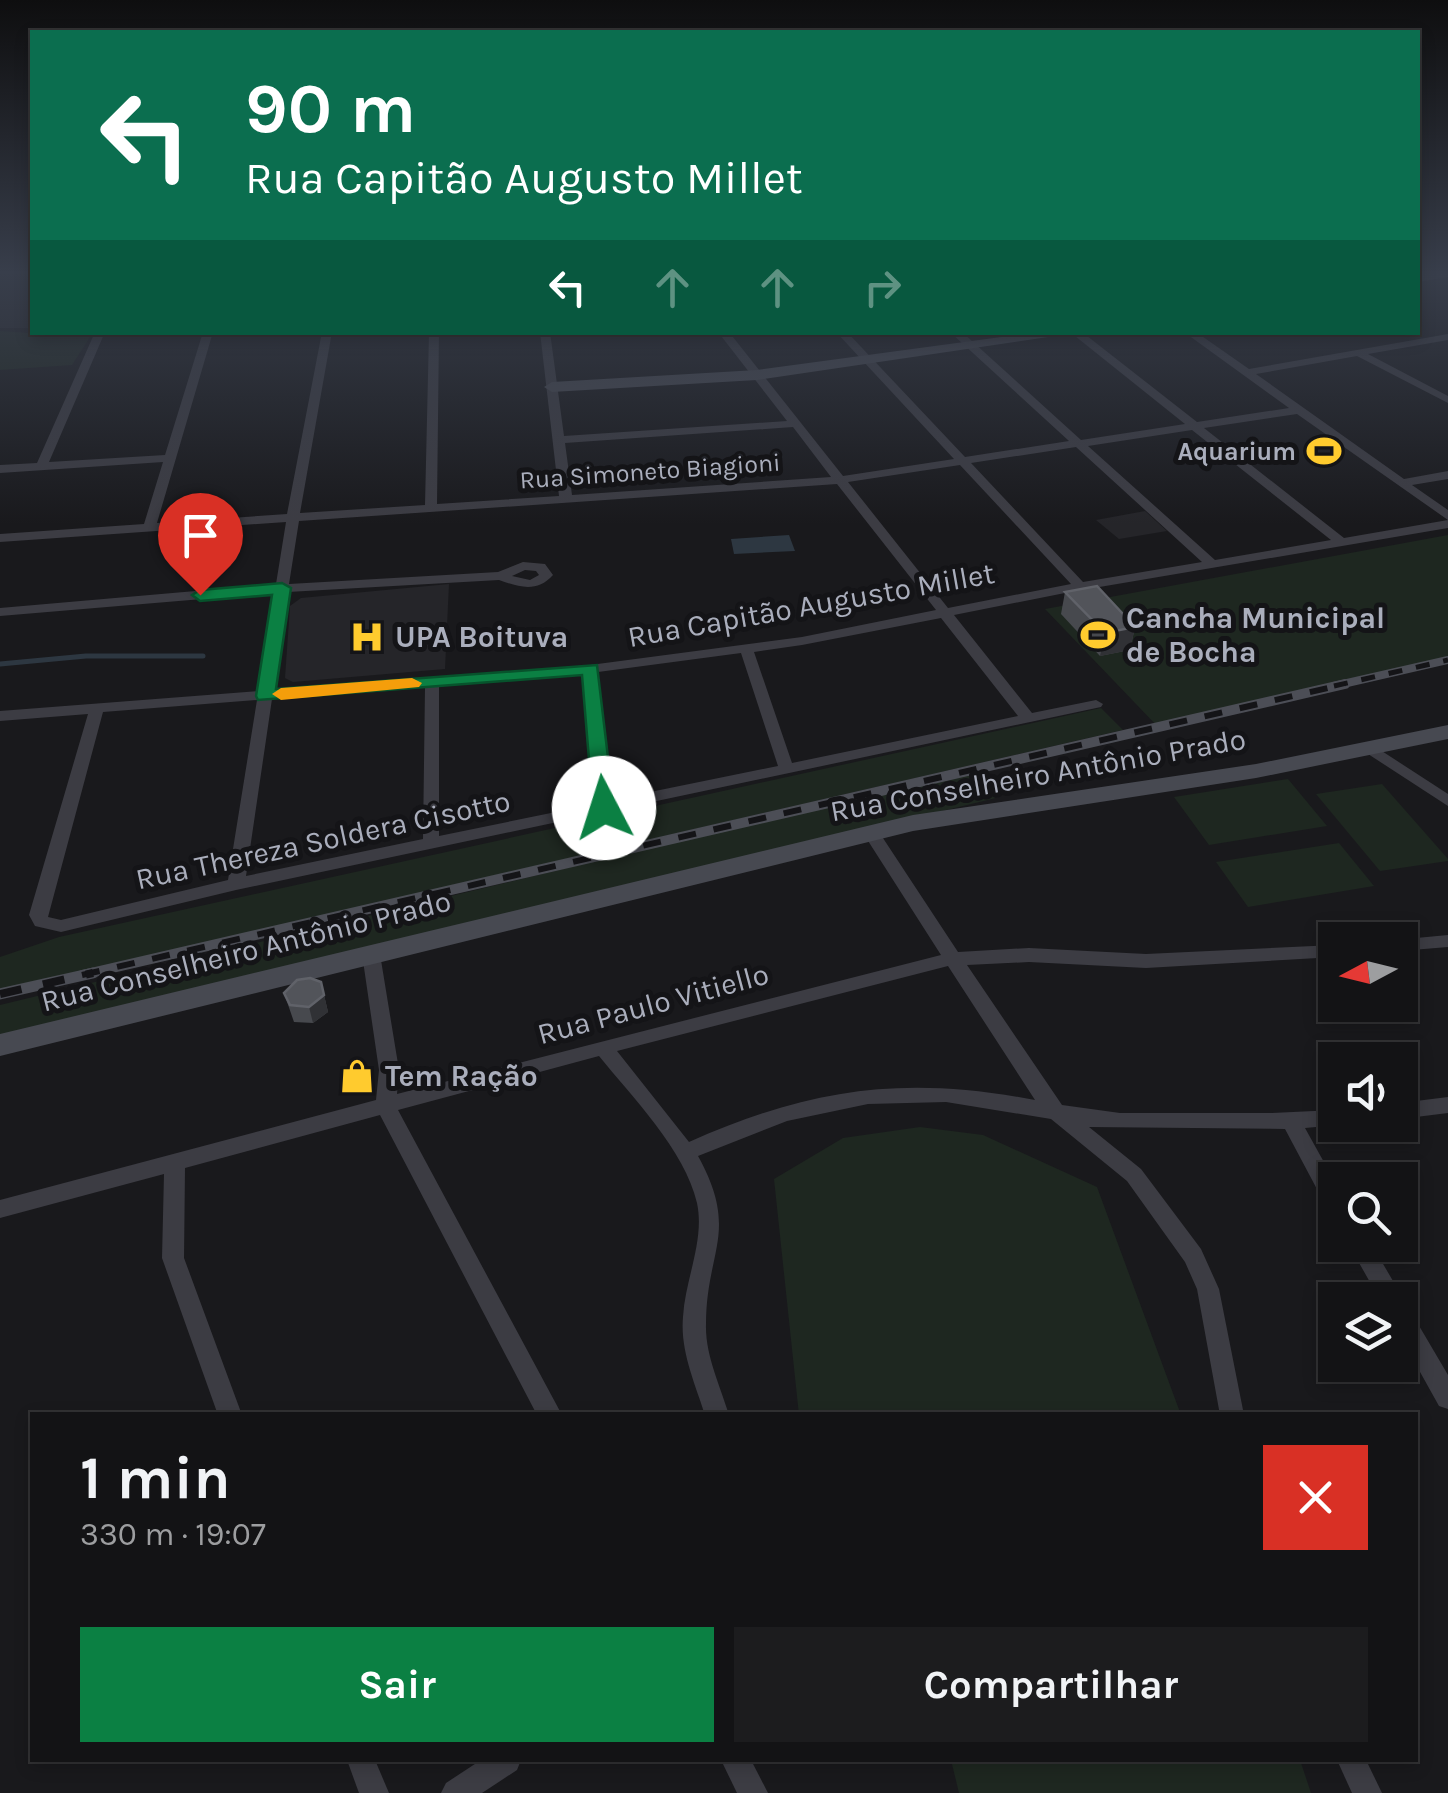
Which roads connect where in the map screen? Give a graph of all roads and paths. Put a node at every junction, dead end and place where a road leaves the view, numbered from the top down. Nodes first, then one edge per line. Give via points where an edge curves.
1 (89, 357) edge
2 (201, 357) edge
3 (322, 357) edge
4 (434, 357) edge
5 (548, 357) edge
6 (742, 357) edge
7 (867, 357) edge
8 (896, 357) edge
9 (982, 357) edge
10 (1106, 357) edge
11 (1223, 357) edge
12 (1350, 357) edge
13 (1364, 357) edge
14 (870, 360) junction
15 (1246, 373) junction
16 (756, 374) junction
17 (552, 387) junction
18 (1446, 398) edge
19 (1299, 410) junction
20 (793, 424) junction
21 (1194, 426) junction
22 (558, 440) junction
23 (1078, 444) junction
24 (170, 458) junction
25 (960, 461) junction
26 (41, 466) junction
27 (0, 469) edge
28 (1448, 475) edge
29 (838, 480) junction
30 (1402, 483) junction
31 (566, 499) junction
32 (431, 509) junction
33 (1448, 516) edge
34 (293, 518) junction
35 (1448, 524) edge
36 (149, 528) junction
37 (0, 538) edge
38 (1342, 542) junction
39 (1213, 564) junction
40 (500, 576) dead end
41 (1080, 586) junction
42 (282, 588) junction
43 (0, 612) edge
44 (944, 612) junction
45 (746, 648) junction
46 (590, 669) junction
47 (432, 682) junction
48 (265, 696) junction
49 (1096, 704) dead end
50 (97, 708) junction
51 (0, 716) edge
52 (1028, 718) junction
53 (1448, 732) edge
54 (1371, 749) junction
55 (787, 770) junction
56 (1448, 801) edge
57 (604, 808) junction
58 (871, 832) junction
59 (432, 845) junction
60 (236, 884) junction
61 (1448, 940) edge
62 (1418, 944) edge
63 (1318, 952) edge
64 (371, 954) junction
65 (950, 959) junction
66 (0, 1045) edge
67 (603, 1047) junction
68 (1448, 1105) edge
69 (386, 1106) junction
70 (1052, 1108) junction
71 (1418, 1108) edge
72 (1318, 1120) edge
73 (1292, 1122) junction
74 (684, 1153) junction
75 (175, 1164) junction
76 (1318, 1170) edge
77 (0, 1209) edge
78 (1418, 1346) edge
79 (1448, 1398) edge
80 (229, 1412) edge
81 (548, 1412) edge
82 (715, 1412) edge
83 (1231, 1412) edge
84 (362, 1762) edge
85 (504, 1762) edge
86 (736, 1762) edge
87 (1352, 1762) edge
88 (374, 1793) edge
89 (456, 1793) edge
90 (753, 1793) edge
91 (1367, 1793) edge

1 - 26 street
2 - 24 street
3 - 34 street
4 - 32 street
5 - 17 street
6 - 16 street
7 - 14 street
8 - 14 main road
9 - 23 street
10 - 21 street
11 - 15 street
12 - 15 street
13 - 18 street
14 - 16 main road
14 - 25 street
15 - 19 street
16 - 17 main road
16 - 20 street
17 - 22 street
19 - 21 street, Rua Simoneto Biagioni
19 - 30 street
20 - 22 street
20 - 29 street
21 - 23 street, Rua Simoneto Biagioni
21 - 38 street
22 - 31 street
23 - 25 street, Rua Simoneto Biagioni
23 - 39 street
24 - 26 street
24 - 36 street
25 - 29 street, Rua Simoneto Biagioni
25 - 41 street
26 - 27 street
28 - 30 street
29 - 31 street, Rua Simoneto Biagioni
29 - 44 street
30 - 33 street
31 - 32 street, Rua Simoneto Biagioni
32 - 34 street, Rua Simoneto Biagioni
34 - 36 street, Rua Simoneto Biagioni
34 - 42 street
35 - 38 street, Rua Capitão Augusto Millet
36 - 37 street, Rua Simoneto Biagioni
38 - 39 street, Rua Capitão Augusto Millet
39 - 41 street, Rua Capitão Augusto Millet
40 - 42 street
41 - 44 street, Rua Capitão Augusto Millet
42 - 43 street
42 - 48 street
44 - 45 street, Rua Capitão Augusto Millet
44 - 52 street
45 - 46 street, Rua Capitão Augusto Millet
45 - 55 street
46 - 47 street, Rua Capitão Augusto Millet
46 - 57 street
47 - 48 street, Rua Capitão Augusto Millet
47 - 59 street
48 - 50 street, Rua Capitão Augusto Millet
48 - 60 street
49 - 52 street, Rua Thereza Soldera Cisotto
50 - 51 street, Rua Capitão Augusto Millet
50 - 60 street, Rua Thereza Soldera Cisotto via 38,914 43,924 61,926
52 - 55 street, Rua Thereza Soldera Cisotto
53 - 54 main road, Rua Conselheiro Antônio Prado
54 - 56 street
54 - 58 main road, Rua Conselheiro Antônio Prado
55 - 57 street, Rua Thereza Soldera Cisotto
57 - 59 street, Rua Thereza Soldera Cisotto
58 - 64 main road, Rua Conselheiro Antônio Prado
58 - 65 street
59 - 60 street, Rua Thereza Soldera Cisotto
61 - 62 street
63 - 65 street, Rua Paulo Vitiello
64 - 66 main road, Rua Conselheiro Antônio Prado
64 - 69 street via 390,1070
65 - 67 street, Rua Paulo Vitiello
65 - 70 street
67 - 69 street, Rua Paulo Vitiello
67 - 74 street
68 - 71 street
69 - 75 street, Rua Paulo Vitiello
69 - 81 street
70 - 73 street via 1094,1120
70 - 74 street via 955,1094 894,1094 776,1116
70 - 83 street via 1134,1174 1193,1256 1208,1289
72 - 73 street
73 - 76 street
74 - 82 street via 708,1202 694,1319
75 - 77 street, Rua Paulo Vitiello
75 - 80 street via 173,1258
78 - 79 street
84 - 88 street
85 - 89 street
86 - 90 street
87 - 91 street

